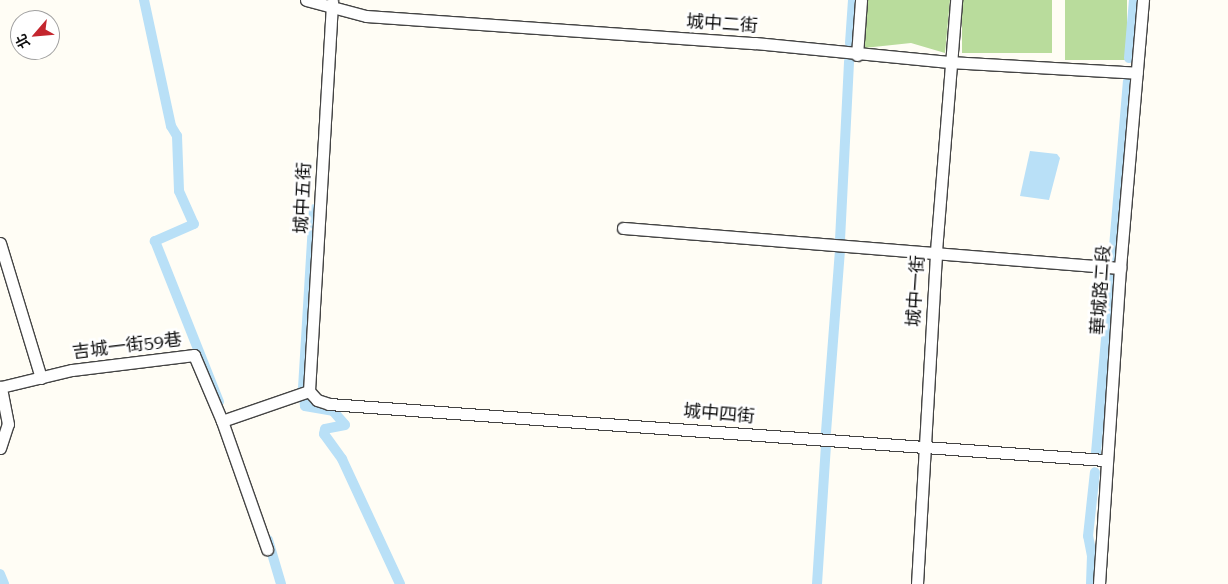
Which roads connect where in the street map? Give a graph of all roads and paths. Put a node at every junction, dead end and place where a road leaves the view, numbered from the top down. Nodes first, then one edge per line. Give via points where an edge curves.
1 (306, 0) edge
2 (861, 0) edge
3 (956, 0) edge
4 (1143, 0) edge
5 (332, 4) edge
6 (857, 55) junction
7 (949, 62) junction
8 (1137, 73) junction
9 (623, 228) dead end
10 (0, 243) edge
11 (936, 251) junction
12 (1120, 268) junction
13 (41, 378) junction
14 (309, 391) junction
15 (222, 421) junction
16 (924, 444) junction
17 (0, 448) edge
18 (1105, 460) junction
19 (267, 549) dead end
20 (916, 584) edge
21 (1099, 584) edge

1 - 5 street, 城中二街
2 - 6 street
3 - 7 street, 城中一街
4 - 8 street, 華城路二段
5 - 6 street, 城中二街 via 366,16 755,43
5 - 14 street, 城中五街
6 - 7 street, 城中二街
7 - 8 street, 城中二街
7 - 11 street, 城中一街
8 - 12 street, 華城路二段
9 - 11 street
10 - 13 street
11 - 12 street
11 - 16 street, 城中一街
12 - 18 street, 華城路二段
13 - 15 street, 吉城一街59巷 via 72,370 194,355
13 - 17 street, 吉城一街59巷 via 1,387 8,424
14 - 15 street
14 - 16 street, 城中四街 via 317,400 329,404
15 - 19 street
16 - 18 street, 城中四街
16 - 20 street, 城中一街
18 - 21 street, 華城路二段

